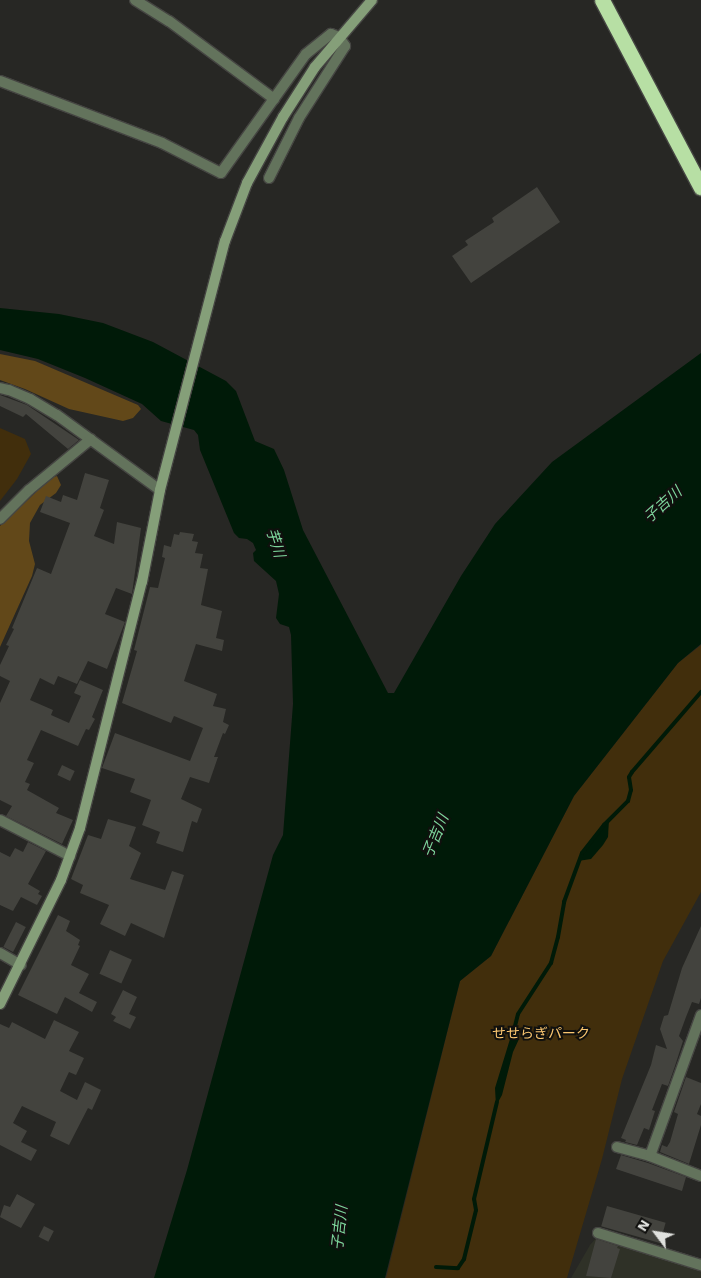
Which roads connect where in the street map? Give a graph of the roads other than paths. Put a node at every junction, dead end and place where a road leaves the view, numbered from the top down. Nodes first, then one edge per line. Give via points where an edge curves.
1 (134, 0) edge
2 (372, 0) edge
3 (608, 2) edge
4 (340, 37) junction
5 (0, 81) edge
6 (274, 99) junction
7 (269, 178) dead end
8 (701, 188) edge
9 (0, 388) edge
10 (92, 439) junction
11 (160, 490) junction
12 (0, 520) edge
13 (0, 820) edge
14 (70, 856) junction
15 (0, 953) edge
16 (21, 965) junction
17 (0, 1004) edge
18 (701, 1015) edge
19 (617, 1147) dead end
20 (650, 1156) junction
21 (701, 1176) edge
22 (598, 1233) dead end
23 (701, 1265) edge

1 - 6 street via 169,21
2 - 4 street
3 - 8 highway
4 - 6 street via 331,34 306,54
4 - 7 street via 345,46 299,118
4 - 11 street via 315,67 283,117 243,193 212,285
5 - 6 street via 162,143 221,173
9 - 10 street via 30,399
10 - 11 street
10 - 12 street via 29,490
11 - 14 street via 142,582 80,828
13 - 14 street
14 - 16 street
15 - 16 street
16 - 17 street
18 - 20 street
19 - 20 street
20 - 21 street
22 - 23 street

